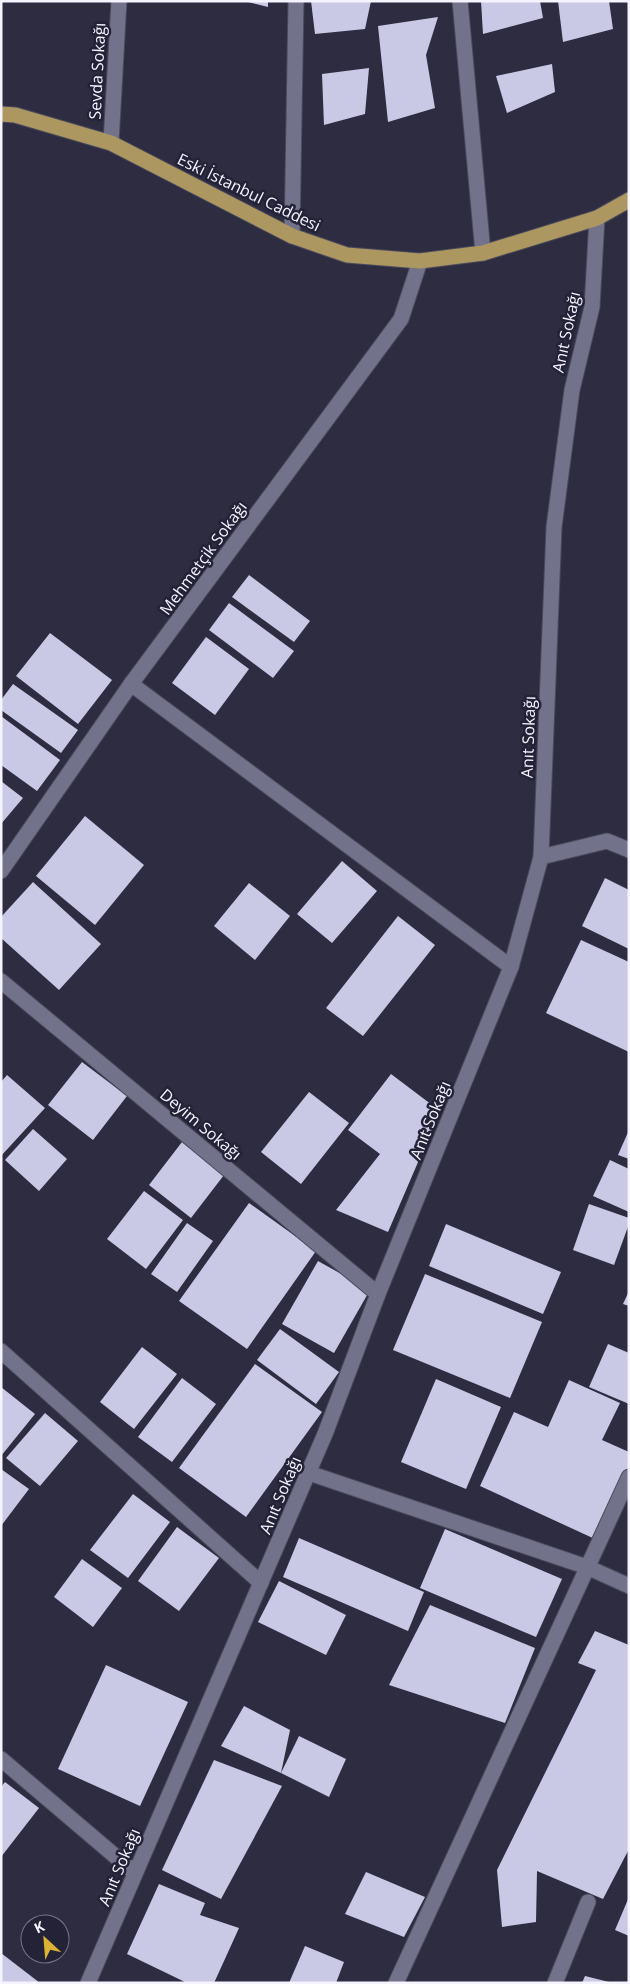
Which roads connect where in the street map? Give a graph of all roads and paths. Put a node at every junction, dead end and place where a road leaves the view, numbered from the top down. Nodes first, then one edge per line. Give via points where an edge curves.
1 (119, 1) edge
2 (296, 1) edge
3 (460, 1) edge
4 (1, 114) edge
5 (111, 143) junction
6 (629, 200) edge
7 (597, 218) junction
8 (292, 236) junction
9 (483, 253) junction
10 (420, 261) junction
11 (131, 684) junction
12 (629, 850) edge
13 (541, 857) junction
14 (1, 871) edge
15 (511, 967) junction
16 (1, 981) edge
17 (378, 1294) junction
18 (1, 1351) edge
19 (309, 1473) junction
20 (629, 1477) edge
21 (587, 1567) junction
22 (261, 1583) junction
23 (629, 1586) edge
24 (1, 1759) edge
25 (135, 1873) junction
26 (588, 1902) dead end
27 (88, 1983) edge
28 (396, 1983) edge
29 (555, 1983) edge

1 - 5 street, Sevda Sokağı
2 - 8 street
3 - 9 street
4 - 5 main road, Eski İstanbul Caddesi via 15,115
5 - 8 main road, Eski İstanbul Caddesi
6 - 7 main road, Eski İstanbul Caddesi
7 - 9 main road, Eski İstanbul Caddesi
7 - 13 street, Anıt Sokağı via 592,307 572,390 554,528
8 - 10 main road, Eski İstanbul Caddesi via 347,255
9 - 10 main road, Eski İstanbul Caddesi
10 - 11 street, Mehmetçik Sokağı via 401,319
11 - 14 street, Mehmetçik Sokağı
11 - 15 street
12 - 13 street via 607,841
13 - 15 street, Anıt Sokağı
15 - 17 street, Anıt Sokağı
16 - 17 street, Deyim Sokağı
17 - 19 street, Anıt Sokağı
18 - 22 street
19 - 21 street
19 - 22 street, Anıt Sokağı
20 - 21 street
21 - 23 street
21 - 28 street
22 - 25 street, Anıt Sokağı
24 - 25 street
25 - 27 street, Anıt Sokağı
26 - 29 street

